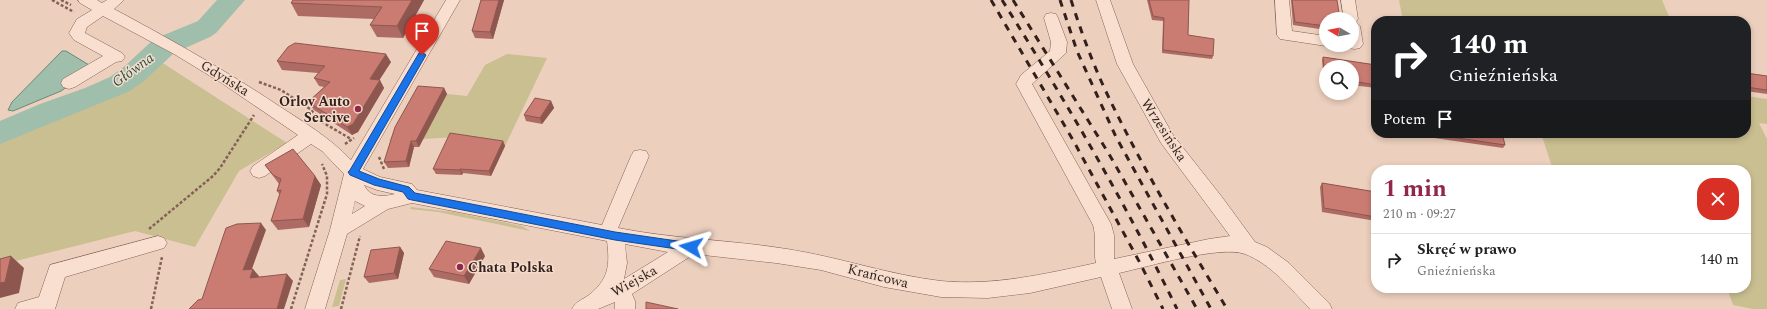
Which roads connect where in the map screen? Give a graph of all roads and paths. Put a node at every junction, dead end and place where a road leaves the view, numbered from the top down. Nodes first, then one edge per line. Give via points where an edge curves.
1 (85, 0) edge
2 (117, 0) edge
3 (453, 0) edge
4 (1103, 0) edge
5 (1282, 0) edge
6 (1348, 0) edge
7 (102, 9) junction
8 (1350, 12) edge
9 (1051, 18) dead end
10 (1319, 36) edge
11 (69, 83) dead end
12 (256, 111) dead end
13 (311, 135) junction
14 (379, 153) dead end
15 (640, 156) dead end
16 (321, 163) dead end
17 (259, 171) dead end
18 (386, 171) dead end
19 (353, 172) junction
20 (412, 196) junction
21 (383, 204) junction
22 (339, 230) junction
23 (361, 234) dead end
24 (611, 235) junction
25 (158, 244) joint
26 (691, 247) junction
27 (1248, 247) junction
28 (138, 249) junction
29 (1108, 268) junction
30 (620, 293) edge
31 (589, 305) edge
32 (46, 306) edge
33 (25, 309) edge
34 (151, 309) edge
35 (291, 309) edge
36 (315, 309) edge
37 (341, 309) edge
38 (1122, 309) edge
39 (1322, 309) edge

1 - 7 street, Gdyńska
2 - 7 street
3 - 19 street
4 - 27 street, Wrzesińska via 1125,64 1167,139
5 - 10 street via 1285,35
6 - 8 street
7 - 11 street via 82,23 77,33 116,56
7 - 13 street, Gdyńska via 226,78
9 - 29 street via 1058,42 1058,53 1024,84 1102,224 1105,235 1104,258
12 - 28 path via 220,168 145,233
13 - 17 street
13 - 19 street, Gdyńska via 335,153
14 - 18 path via 381,165
15 - 24 street
16 - 35 path via 327,176 327,194
19 - 20 street, Krańcowa via 378,183 406,190
19 - 21 street via 360,195
19 - 22 street
20 - 21 street, Krańcowa
20 - 24 street, Krańcowa
21 - 22 street, Krańcowa
22 - 36 street
23 - 37 path
24 - 26 street, Krańcowa
24 - 30 street, Wiejska via 619,262
25 - 28 street
25 - 34 path via 162,258
26 - 29 street, Krańcowa via 799,258 908,285 941,289 1005,288
26 - 30 street, Wiejska
27 - 29 street, Krańcowa via 1222,244
27 - 39 street, Krańcowa via 1276,264
28 - 32 street via 57,270
29 - 38 street
30 - 31 street, Wiejska
32 - 33 street

